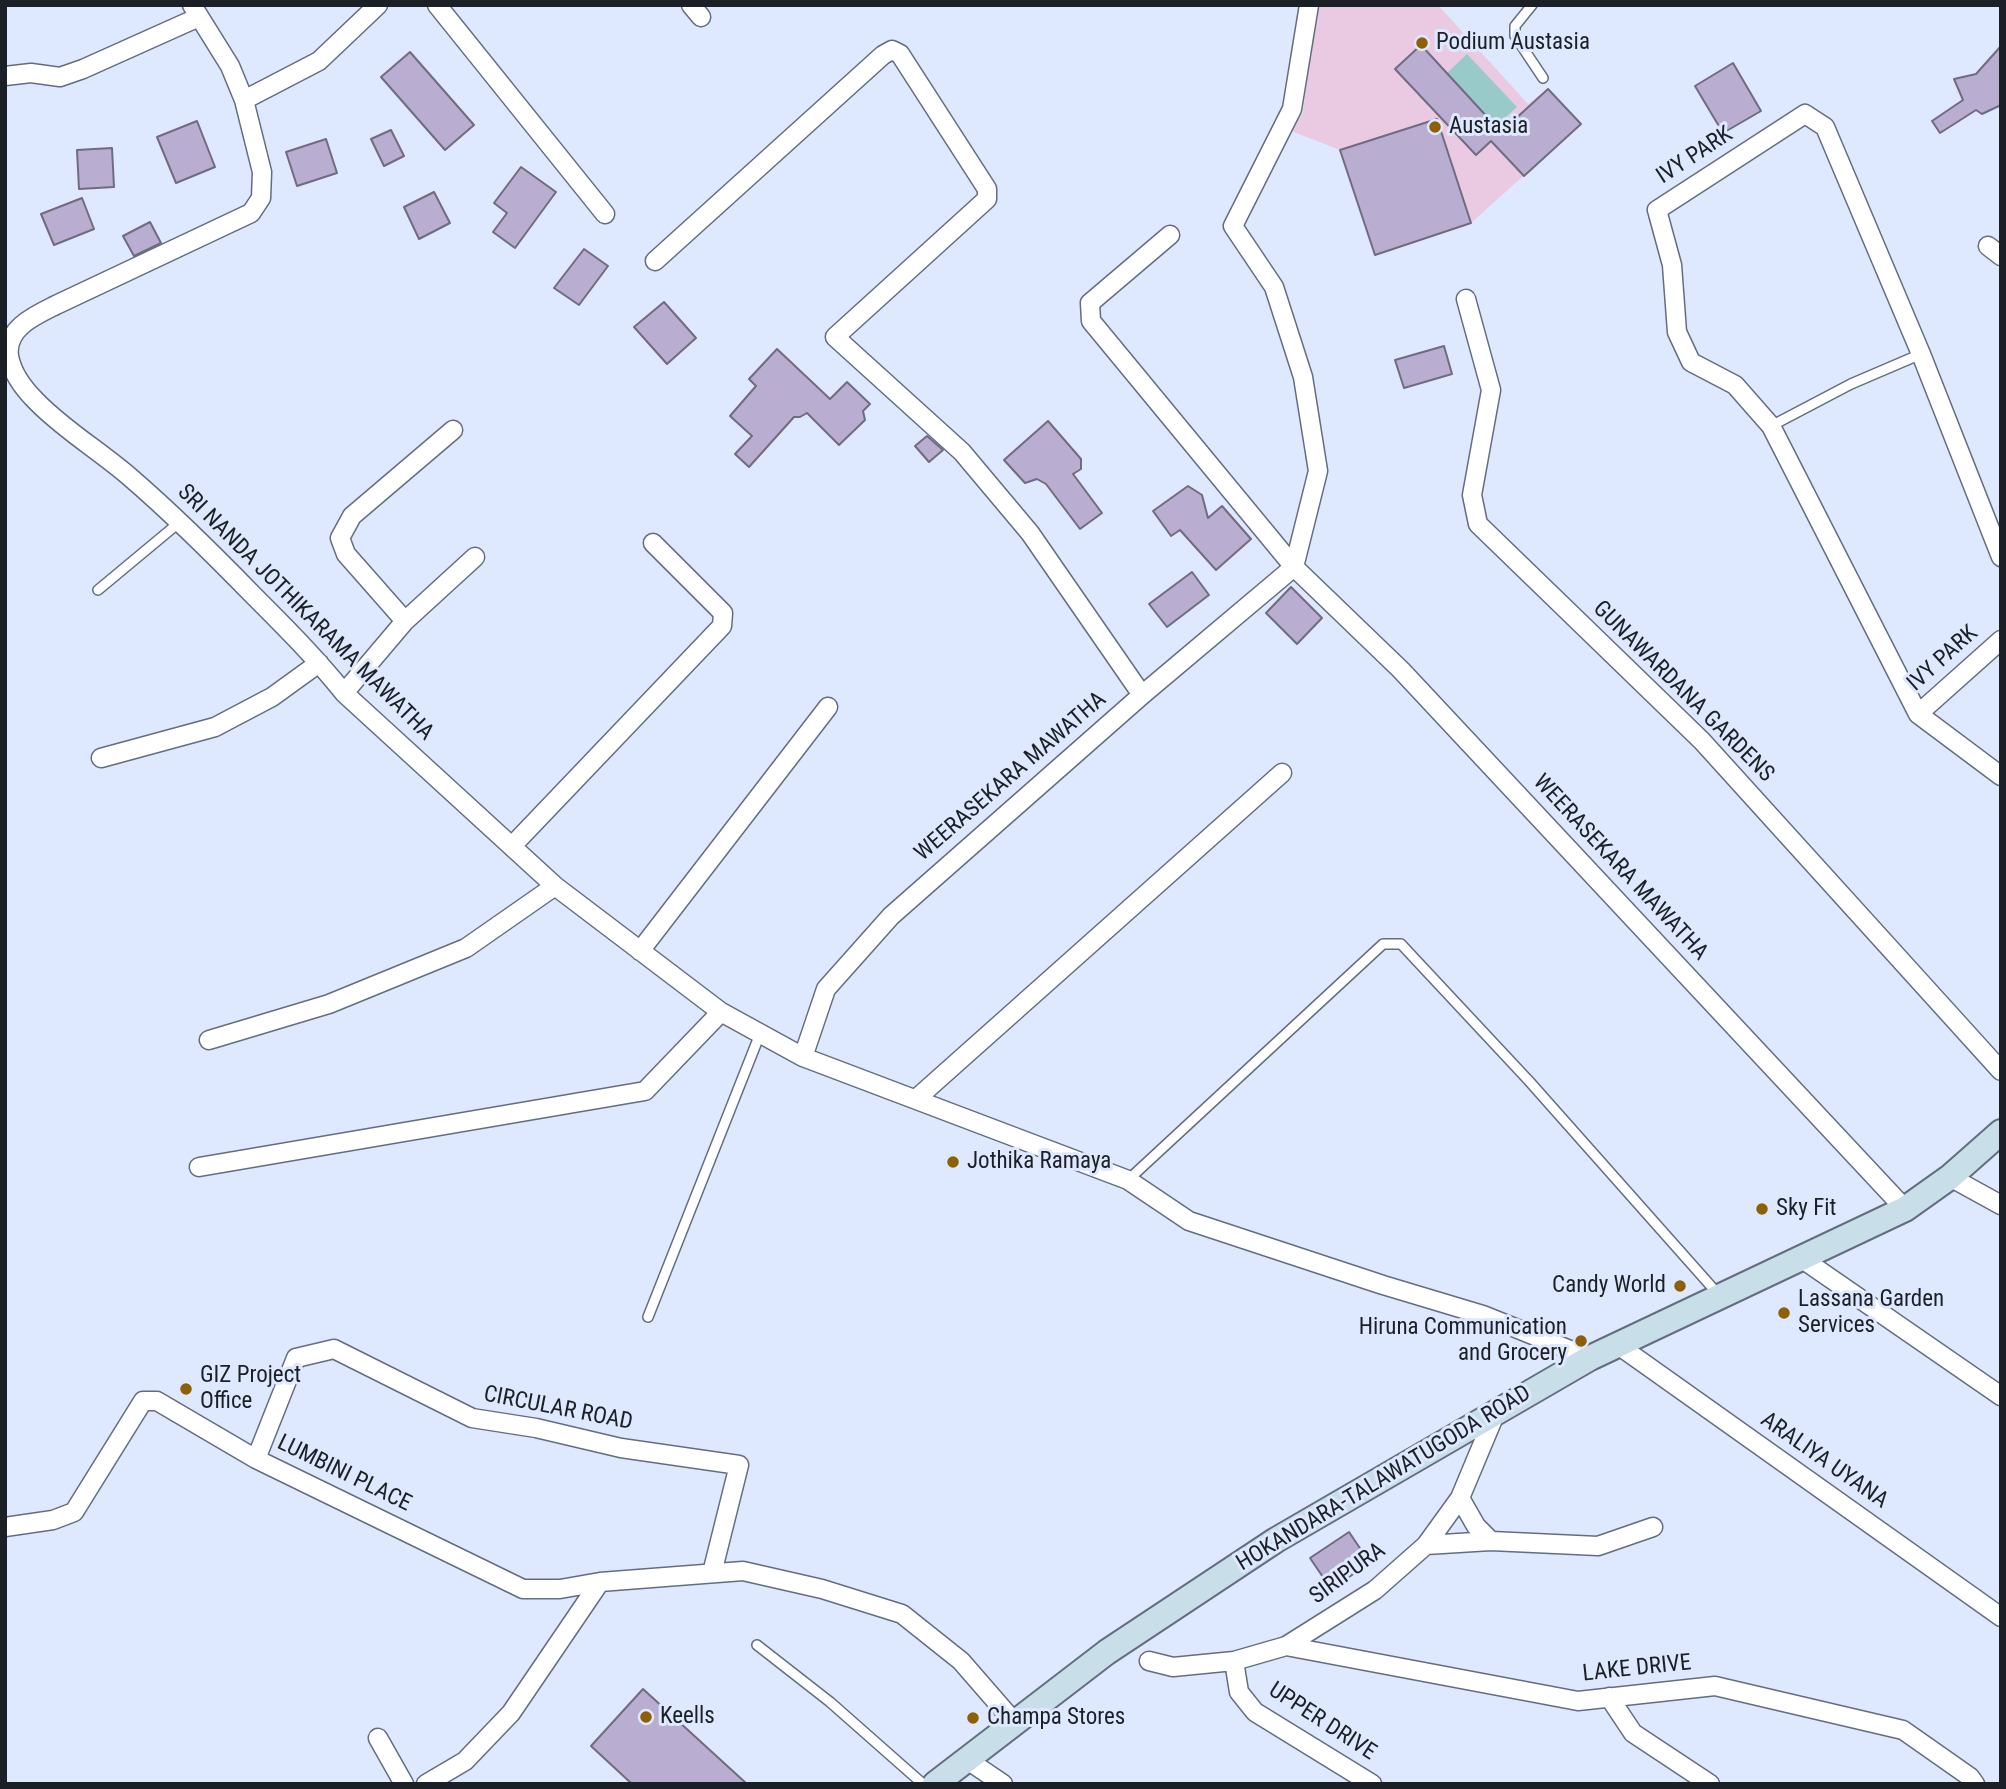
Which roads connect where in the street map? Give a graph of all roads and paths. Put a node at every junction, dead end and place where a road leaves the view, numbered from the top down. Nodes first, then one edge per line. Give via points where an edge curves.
1 (378, 5) edge
2 (437, 5) edge
3 (1309, 5) edge
4 (1532, 5) edge
5 (196, 11) edge
6 (5, 76) edge
7 (1543, 78) dead end
8 (244, 100) junction
9 (605, 214) dead end
10 (1170, 235) dead end
11 (654, 261) dead end
12 (1466, 299) dead end
13 (8, 337) edge
14 (1921, 354) junction
15 (1772, 426) junction
16 (453, 430) dead end
17 (181, 521) junction
18 (653, 544) dead end
19 (475, 557) dead end
20 (2001, 557) edge
21 (1294, 567) junction
22 (98, 590) dead end
23 (405, 621) junction
24 (2001, 640) edge
25 (319, 663) junction
26 (344, 693) junction
27 (1142, 695) junction
28 (828, 707) dead end
29 (1918, 714) junction
30 (101, 758) dead end
31 (1282, 773) dead end
32 (2001, 776) edge
33 (512, 846) junction
34 (555, 886) junction
35 (640, 951) junction
36 (721, 1012) junction
37 (760, 1034) junction
38 (209, 1040) dead end
39 (803, 1057) junction
40 (2001, 1071) edge
41 (916, 1099) junction
42 (2001, 1132) edge
43 (198, 1167) dead end
44 (1950, 1177) junction
45 (1128, 1180) junction
46 (2001, 1205) edge
47 (1905, 1209) junction
48 (1801, 1258) junction
49 (1720, 1296) junction
50 (648, 1317) dead end
51 (1618, 1345) junction
52 (1590, 1358) junction
53 (2001, 1396) edge
54 (1496, 1412) junction
55 (256, 1459) junction
56 (1460, 1498) junction
57 (5, 1527) edge
58 (1653, 1527) dead end
59 (1491, 1541) junction
60 (1426, 1545) junction
61 (712, 1573) junction
62 (600, 1582) junction
63 (2001, 1617) edge
64 (757, 1644) dead end
65 (1286, 1646) junction
66 (1149, 1661) dead end
67 (1234, 1661) junction
68 (1609, 1697) junction
69 (1014, 1722) junction
70 (378, 1738) dead end
71 (966, 1759) junction
72 (404, 1784) edge
73 (426, 1784) edge
74 (922, 1784) edge
75 (935, 1784) edge
76 (1003, 1784) edge
77 (1372, 1784) edge
78 (1710, 1784) edge
79 (1975, 1784) edge

1 - 8 street via 319,61
2 - 9 street
3 - 21 street via 1292,109 1233,226 1274,287 1303,377 1318,471
4 - 7 lane via 1515,26 1515,36
5 - 6 street via 60,77
5 - 8 street, SRI NANDA JOTHIKARAMA MAWATHA via 230,66
8 - 13 street, SRI NANDA JOTHIKARAMA MAWATHA via 262,172 261,198 250,213 34,316
10 - 21 street, WEERASEKARA MAWATHA via 1090,303 1091,321
11 - 27 street via 883,55 892,50 900,54 987,189 987,199 835,337 962,452 1030,533
12 - 40 street, GUNAWARDANA GARDENS via 1491,390 1472,495 1478,524 1702,741
13 - 17 street, SRI NANDA JOTHIKARAMA MAWATHA via 13,369 34,399
14 - 15 lane
14 - 15 street, IVY PARK via 1825,127 1805,114 1657,210 1672,265 1677,332 1691,362 1735,384
14 - 20 street, IVY PARK
15 - 29 street, IVY PARK
16 - 23 street via 352,516 340,538 346,554
17 - 22 lane
17 - 25 street, SRI NANDA JOTHIKARAMA MAWATHA
18 - 33 street via 723,613 722,626
19 - 23 street
21 - 27 street, WEERASEKARA MAWATHA
21 - 47 street, WEERASEKARA MAWATHA via 1401,670
23 - 26 street
24 - 29 street, IVY PARK
25 - 26 street, SRI NANDA JOTHIKARAMA MAWATHA
25 - 30 street via 272,697 215,727
26 - 33 street, SRI NANDA JOTHIKARAMA MAWATHA
27 - 39 street, WEERASEKARA MAWATHA via 891,916 826,989
28 - 35 street
29 - 32 street, IVY PARK
31 - 41 street
33 - 34 street, SRI NANDA JOTHIKARAMA MAWATHA
34 - 35 street, SRI NANDA JOTHIKARAMA MAWATHA
34 - 38 street via 466,948 330,1004
35 - 36 street, SRI NANDA JOTHIKARAMA MAWATHA
36 - 37 street, SRI NANDA JOTHIKARAMA MAWATHA
36 - 43 street via 645,1091
37 - 39 street, SRI NANDA JOTHIKARAMA MAWATHA
37 - 50 lane
39 - 41 street, SRI NANDA JOTHIKARAMA MAWATHA
41 - 45 street, SRI NANDA JOTHIKARAMA MAWATHA
42 - 44 main road, HOKANDARA-TALAWATUGODA ROAD
44 - 46 street
44 - 47 main road, HOKANDARA-TALAWATUGODA ROAD
45 - 49 lane via 1383,944 1401,944
45 - 52 street, SRI NANDA JOTHIKARAMA MAWATHA via 1189,1221 1483,1315
47 - 48 main road, HOKANDARA-TALAWATUGODA ROAD
48 - 49 main road, HOKANDARA-TALAWATUGODA ROAD
48 - 53 street
49 - 51 main road, HOKANDARA-TALAWATUGODA ROAD
51 - 52 main road, HOKANDARA-TALAWATUGODA ROAD
51 - 63 street, ARALIYA UYANA
52 - 54 main road, HOKANDARA-TALAWATUGODA ROAD
54 - 56 street, SIRIPURA
54 - 69 main road, HOKANDARA-TALAWATUGODA ROAD via 1276,1540 1124,1640
55 - 57 street, LUMBINI PLACE via 158,1401 143,1401 74,1512
55 - 61 street, CIRCULAR ROAD via 296,1359 334,1349 472,1419 739,1465
55 - 62 street, LUMBINI PLACE via 523,1589
56 - 59 street
56 - 60 street, SIRIPURA
58 - 59 street via 1598,1546
59 - 60 street
60 - 65 street, SIRIPURA via 1375,1590
61 - 62 street, LUMBINI PLACE
61 - 69 street, LUMBINI PLACE via 743,1571 902,1614 961,1661
62 - 73 street via 511,1713 465,1761
64 - 74 lane
65 - 67 street, SIRIPURA
65 - 68 street, LAKE DRIVE via 1578,1701
66 - 67 street, SIRIPURA via 1173,1667
67 - 77 street, UPPER DRIVE via 1239,1692 1255,1712
68 - 78 street via 1633,1733
68 - 79 street, LAKE DRIVE via 1715,1686 1903,1730
69 - 71 main road, HOKANDARA-TALAWATUGODA ROAD
70 - 72 street
71 - 75 main road, HOKANDARA-TALAWATUGODA ROAD
71 - 76 street

